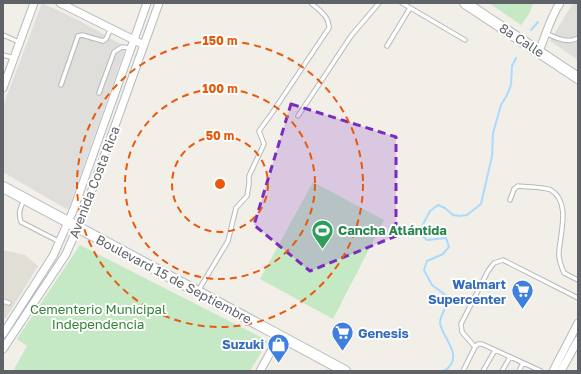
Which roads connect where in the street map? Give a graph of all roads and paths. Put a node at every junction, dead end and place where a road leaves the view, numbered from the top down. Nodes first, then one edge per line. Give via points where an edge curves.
1 (34, 3) edge
2 (60, 3) edge
3 (148, 3) edge
4 (159, 3) edge
5 (311, 3) edge
6 (379, 3) edge
7 (402, 3) edge
8 (465, 3) edge
9 (560, 3) edge
10 (410, 8) junction
11 (111, 28) junction
12 (546, 34) junction
13 (3, 35) edge
14 (578, 38) edge
15 (134, 40) junction
16 (465, 40) dead end
17 (19, 42) junction
18 (144, 45) junction
19 (388, 46) dead end
20 (130, 48) junction
21 (538, 51) junction
22 (3, 55) edge
23 (14, 58) junction
24 (5, 75) edge
25 (578, 78) edge
26 (61, 85) dead end
27 (3, 88) edge
28 (99, 93) dead end
29 (298, 116) dead end
30 (3, 187) edge
31 (24, 198) junction
32 (510, 200) dead end
33 (68, 222) junction
34 (78, 227) junction
35 (60, 242) junction
36 (578, 280) edge
37 (197, 292) junction
38 (578, 298) edge
39 (3, 301) edge
40 (9, 303) dead end
41 (578, 323) edge
42 (3, 334) edge
43 (280, 336) junction
44 (578, 340) edge
45 (475, 347) junction
46 (3, 349) edge
47 (495, 350) junction
48 (510, 357) junction
49 (523, 363) junction
50 (539, 370) edge
51 (260, 371) edge
52 (345, 371) edge
53 (463, 371) edge
54 (484, 371) edge
55 (502, 371) edge
56 (519, 371) edge
57 (553, 371) edge
58 (561, 371) edge

1 - 17 street
2 - 11 street
3 - 15 street, Avenida Costa Rica
4 - 18 street, Avenida Costa Rica
5 - 37 lane via 325,15 329,21 328,28 259,131 264,144 250,176 247,196 236,208 228,241
6 - 29 lane via 351,36
7 - 10 lane
8 - 21 street, 8a Calle
9 - 12 street via 552,15
10 - 16 lane
10 - 19 lane
11 - 15 street
11 - 26 lane via 104,41 78,36
12 - 14 lane via 566,41
12 - 21 street
13 - 17 lane
15 - 18 street
15 - 20 street, Avenida Costa Rica
17 - 23 street
18 - 34 street, Avenida Costa Rica
20 - 28 lane via 122,47 114,52
20 - 33 street, Avenida Costa Rica
21 - 25 street, 8a Calle
22 - 23 lane
23 - 24 street
24 - 27 street
30 - 31 street, Boulevard 15 de Septiembre
31 - 33 street, Boulevard 15 de Septiembre
31 - 35 lane via 19,211 21,222
32 - 36 lane via 518,186 550,189 556,194 564,214 560,264 564,273
33 - 34 street, Boulevard 15 de Septiembre
33 - 35 street, Avenida Costa Rica
34 - 37 street, Boulevard 15 de Septiembre
34 - 46 street, Avenida Costa Rica via 66,254
35 - 42 street, Avenida Costa Rica via 18,305
37 - 43 street, Boulevard 15 de Septiembre
38 - 45 lane via 503,260 494,263 461,324 462,332
39 - 40 lane
41 - 57 street
43 - 51 street
43 - 52 street, Boulevard 15 de Septiembre
44 - 58 street
45 - 47 lane via 482,344
45 - 53 lane
47 - 48 lane
47 - 54 lane
48 - 49 lane
48 - 55 lane
49 - 50 lane
49 - 56 lane

